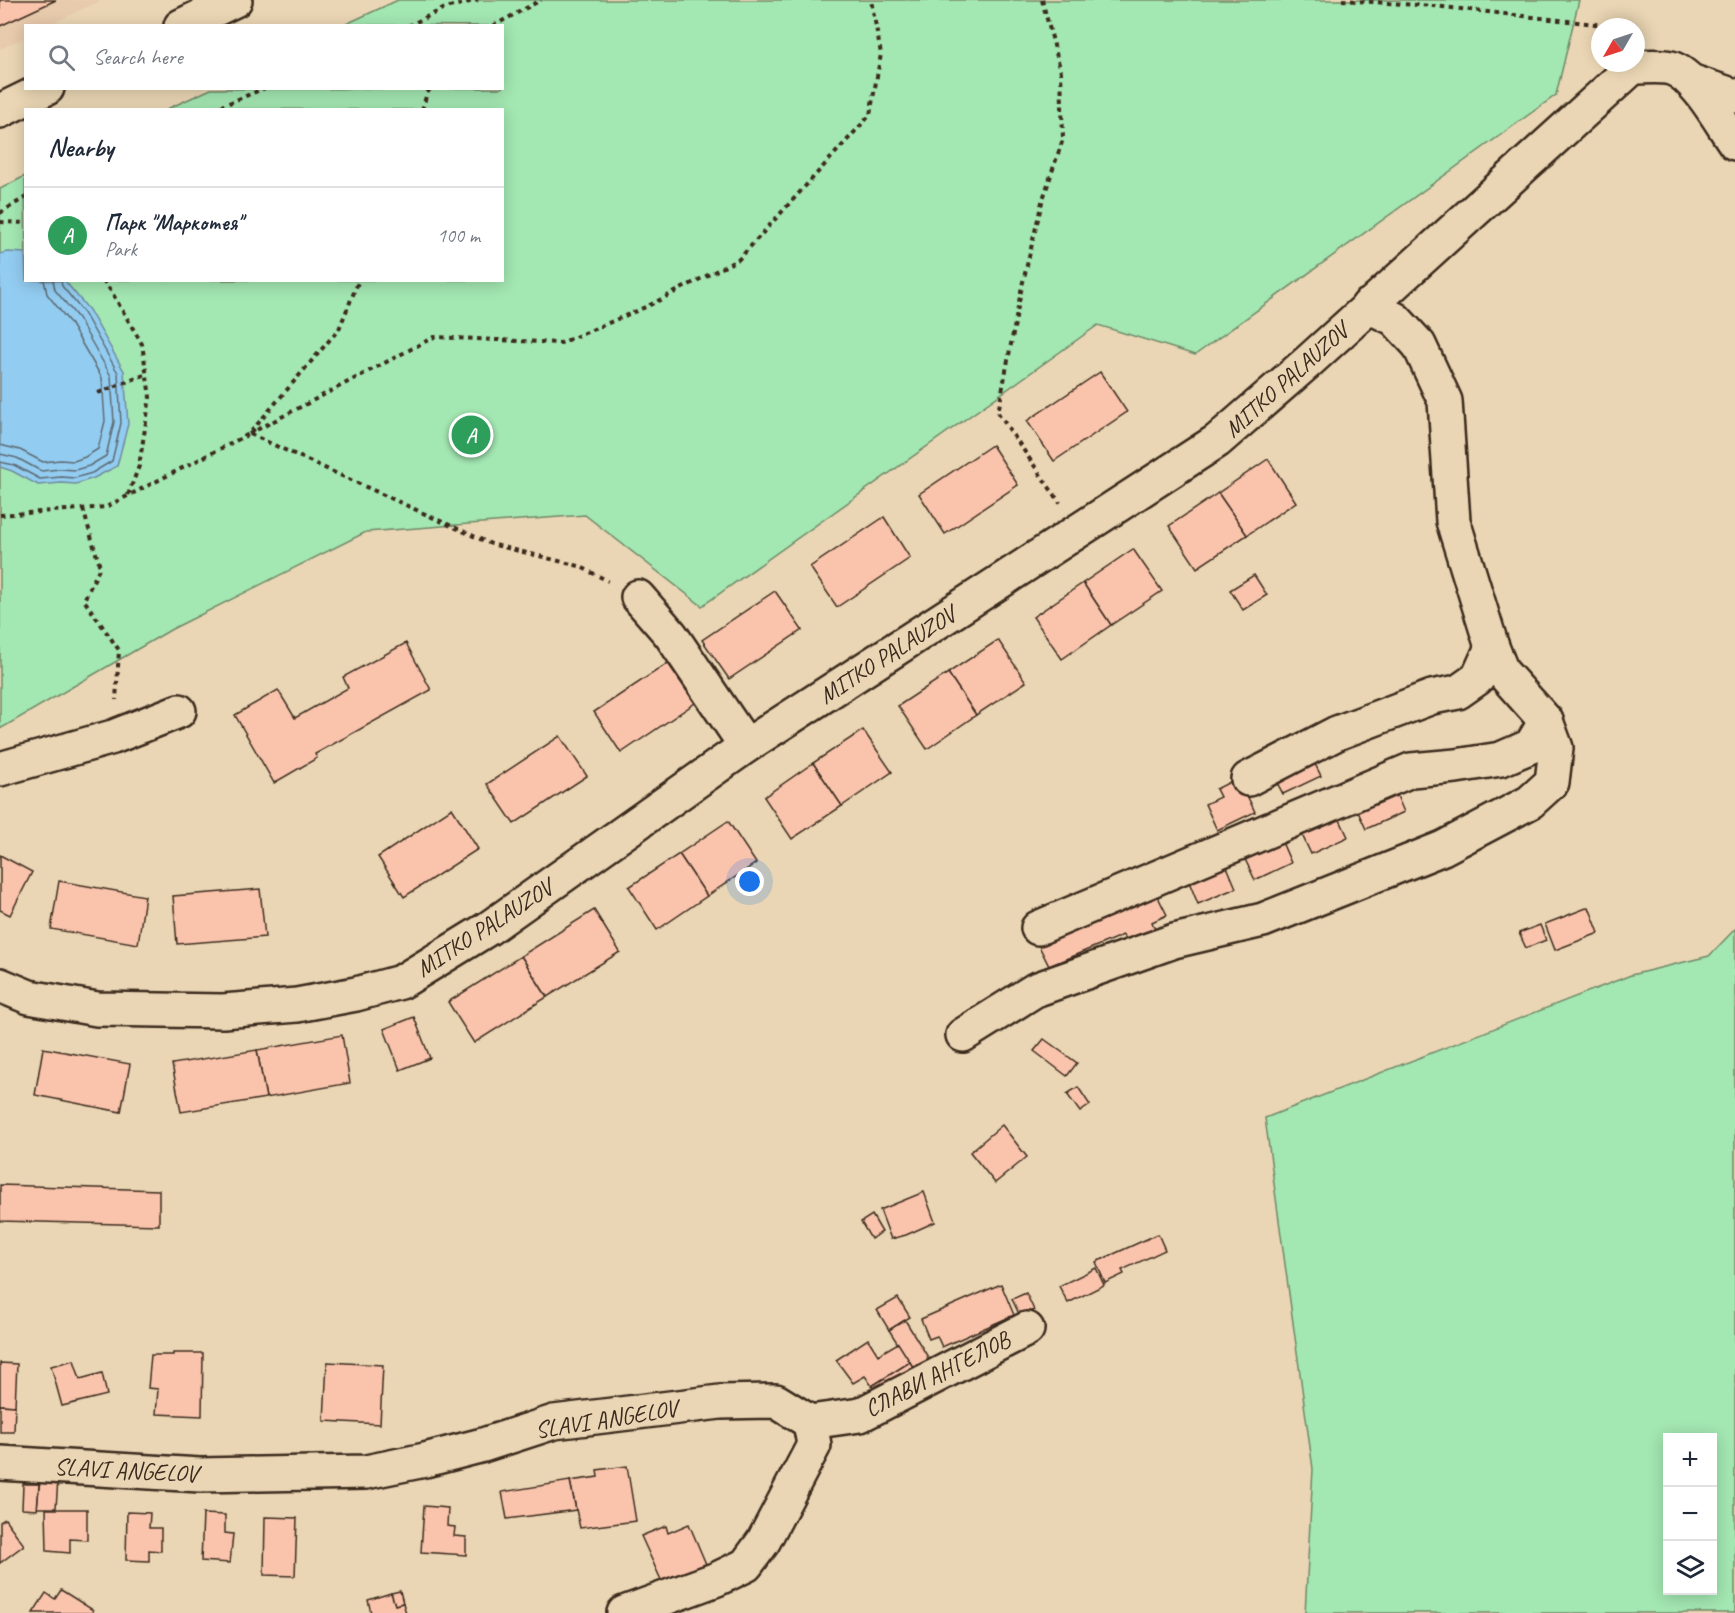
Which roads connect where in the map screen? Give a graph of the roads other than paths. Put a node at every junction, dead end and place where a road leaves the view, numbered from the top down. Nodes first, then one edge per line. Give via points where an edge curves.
1 (235, 0) edge
2 (185, 24) edge
3 (1683, 75) junction
4 (43, 90) edge
5 (1735, 96) edge
6 (0, 111) edge
7 (1735, 143) edge
8 (1368, 306) junction
9 (638, 597) road end
10 (1492, 646) junction
11 (179, 711) dead end
12 (1546, 721) junction
13 (746, 747) junction
14 (0, 770) edge
15 (1248, 779) dead end
16 (1038, 928) dead end
17 (0, 985) edge
18 (963, 1035) dead end
19 (1027, 1329) dead end
20 (810, 1422) junction
21 (0, 1463) edge
22 (624, 1613) edge

1 - 2 street
3 - 5 street, MITKO PALAUZOV
3 - 7 street
3 - 8 street, MITKO PALAUZOV via 1656,66 1634,67
4 - 6 street
8 - 10 street via 1395,320 1419,345 1445,401 1453,521
8 - 13 street, MITKO PALAUZOV via 1217,441
9 - 13 street via 671,635
10 - 12 street via 1502,672
10 - 15 street via 1478,678 1458,692 1337,733
11 - 14 street via 113,736
12 - 16 street via 1531,746 1502,759 1411,770
12 - 18 street via 1556,748 1552,782 1530,802 1443,848 1263,920 1174,941 1035,990
13 - 17 street, MITKO PALAUZOV via 489,928 401,982 297,1005 224,1011 97,1009 29,997
19 - 20 street, СЛАВИ АНГЕЛОВ via 860,1415
20 - 21 street, SLAVI ANGELOV via 776,1401 720,1402 554,1422 483,1445 366,1472 200,1475
20 - 22 street via 814,1445 764,1542 746,1565

